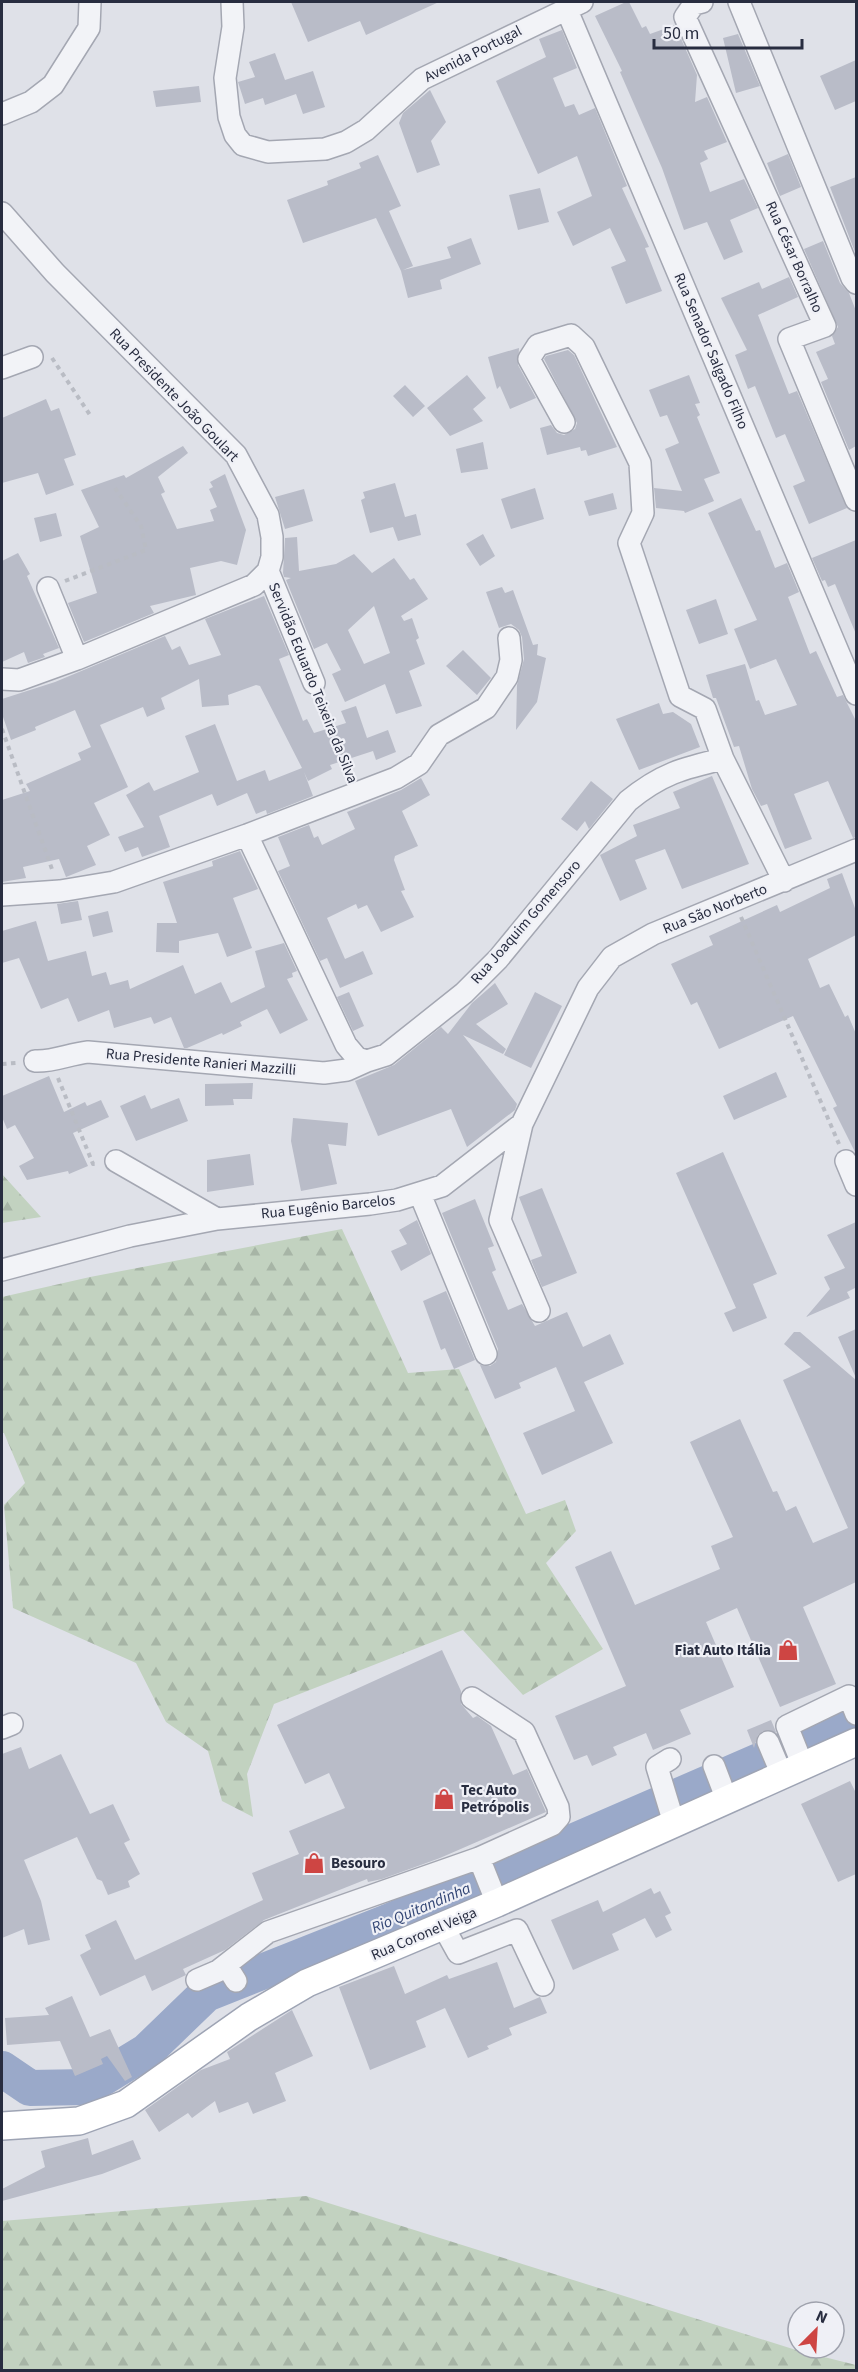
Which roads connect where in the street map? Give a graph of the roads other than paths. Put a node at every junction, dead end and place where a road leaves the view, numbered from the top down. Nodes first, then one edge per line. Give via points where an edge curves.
1 (90, 2) edge
2 (232, 2) edge
3 (702, 2) edge
4 (739, 2) edge
5 (574, 5) edge
6 (2, 114) edge
7 (2, 213) edge
8 (856, 283) edge
9 (32, 357) road end
10 (2, 368) edge
11 (564, 422) dead end
12 (856, 500) edge
13 (268, 571) junction
14 (48, 588) road end
15 (509, 638) dead end
16 (77, 658) junction
17 (2, 678) edge
18 (314, 683) road end
19 (856, 694) edge
20 (723, 759) junction
21 (247, 835) junction
22 (856, 850) edge
23 (784, 881) junction
24 (2, 895) edge
25 (588, 988) joint
26 (367, 1061) junction
27 (43, 1062) road end
28 (522, 1124) junction
29 (116, 1161) road end
30 (846, 1161) road end
31 (856, 1185) edge
32 (420, 1194) junction
33 (217, 1219) junction
34 (2, 1270) edge
35 (539, 1311) dead end
36 (486, 1354) dead end
37 (472, 1698) dead end
38 (853, 1705) edge
39 (856, 1742) edge
40 (785, 1759) junction
41 (663, 1763) dead end
42 (671, 1816) junction
43 (479, 1858) junction
44 (497, 1903) junction
45 (443, 1926) junction
46 (197, 1980) dead end
47 (543, 1985) dead end
48 (2, 2126) edge

1 - 6 street via 89,28 53,85 32,102
2 - 5 street, Avenida Portugal via 233,27 225,78 229,117 243,145 268,152 325,149 346,142 366,130 422,79
3 - 12 street, Rua César Borralho via 694,3 684,17 825,326 789,339
4 - 8 street
5 - 19 street, Rua Senador Salgado Filho
7 - 13 street, Rua Presidente João Goulart via 54,273 236,455 268,515 272,557
9 - 10 street
11 - 20 street via 529,359 538,345 571,335 584,347 640,464 643,513 629,543 680,696 705,710
13 - 16 street via 254,585
13 - 18 street, Servidão Eduardo Teixeira da Silva
14 - 16 street
15 - 21 street via 511,660 507,677 486,708 439,735 413,768 358,794
16 - 17 street via 19,680
20 - 23 street
20 - 26 street, Rua Joaquim Gomensoro via 683,768 651,782 628,801 498,959 465,993 386,1055
21 - 24 street via 114,882
21 - 26 street via 346,1045 357,1058
22 - 23 street, Rua São Norberto
23 - 25 street, Rua São Norberto via 631,945 612,957
25 - 28 street, Rua Eugênio Barcelos
26 - 27 street, Rua Presidente Ranieri Mazzilli via 346,1070 324,1073 88,1052
28 - 32 street, Rua Eugênio Barcelos via 442,1186
28 - 35 street via 500,1220
29 - 33 street
30 - 31 street
32 - 33 street, Rua Eugênio Barcelos via 370,1204
32 - 36 street
33 - 34 street, Rua Eugênio Barcelos via 130,1236
37 - 43 street via 524,1732 558,1807 558,1817 552,1825
38 - 40 street via 787,1726
39 - 40 main road, Rua Coronel Veiga
40 - 42 main road, Rua Coronel Veiga via 721,1784
41 - 42 street
42 - 44 main road, Rua Coronel Veiga
43 - 44 street
43 - 46 street via 268,1932 231,1973
44 - 45 main road, Rua Coronel Veiga
45 - 47 street via 458,1953 517,1930
45 - 48 main road, Rua Coronel Veiga via 276,2000 126,2104 79,2121

